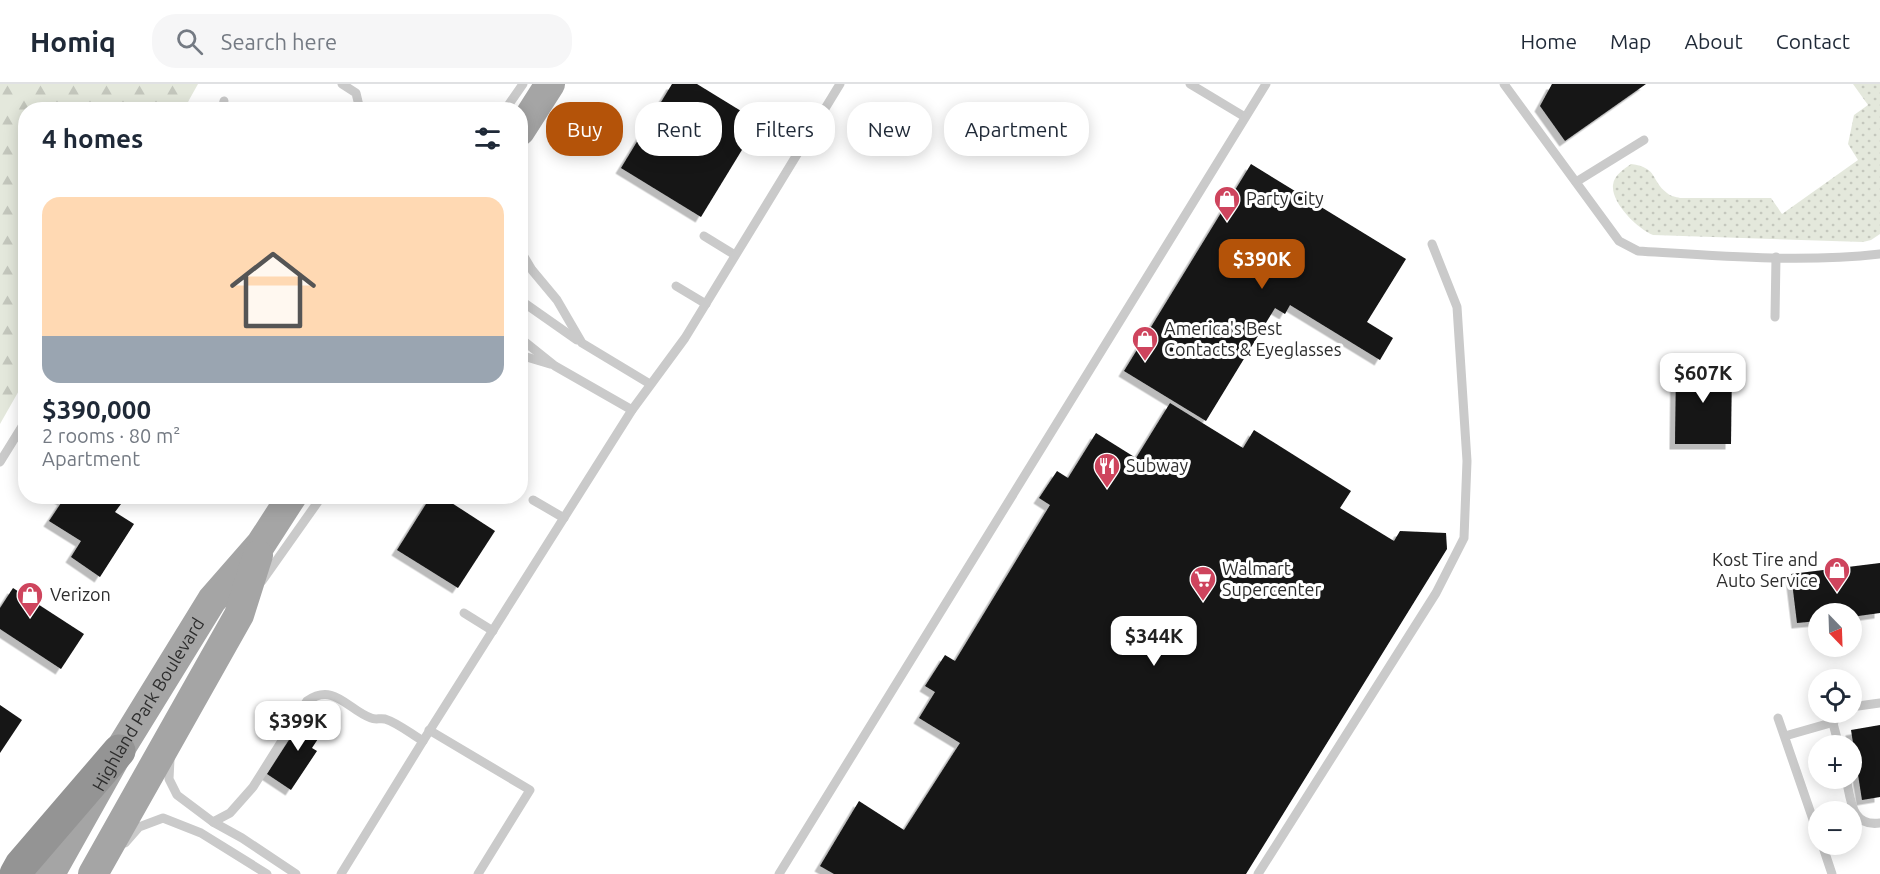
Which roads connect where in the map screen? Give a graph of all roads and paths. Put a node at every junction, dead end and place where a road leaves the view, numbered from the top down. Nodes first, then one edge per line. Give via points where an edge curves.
1 (342, 84) edge
2 (523, 84) edge
3 (550, 84) edge
4 (840, 84) edge
5 (1190, 84) edge
6 (1266, 84) edge
7 (1504, 84) edge
8 (358, 102) edge
9 (511, 102) edge
10 (1245, 117) junction
11 (528, 118) edge
12 (1644, 140) dead end
13 (1576, 182) junction
14 (704, 236) dead end
15 (1432, 244) dead end
16 (1880, 254) edge
17 (735, 255) junction
18 (1776, 257) junction
19 (528, 263) edge
20 (676, 286) dead end
21 (706, 304) junction
22 (528, 306) edge
23 (1775, 317) dead end
24 (582, 343) junction
25 (528, 344) edge
26 (528, 358) edge
27 (555, 366) junction
28 (650, 384) junction
29 (632, 410) junction
30 (18, 433) edge
31 (0, 462) edge
32 (532, 500) dead end
33 (287, 504) edge
34 (316, 504) edge
35 (564, 518) junction
36 (261, 544) junction
37 (464, 613) dead end
38 (239, 615) junction
39 (494, 631) junction
40 (198, 689) junction
41 (1880, 703) edge
42 (1862, 705) edge
43 (1778, 718) dead end
44 (1817, 723) edge
45 (429, 730) junction
46 (1785, 736) junction
47 (423, 741) junction
48 (119, 751) junction
49 (1849, 789) edge
50 (1808, 804) edge
51 (213, 822) junction
52 (1880, 823) edge
53 (1826, 855) edge
54 (108, 861) edge
55 (16, 874) edge
56 (50, 874) edge
57 (102, 874) edge
58 (267, 874) edge
59 (296, 874) edge
60 (341, 874) edge
61 (478, 874) edge
62 (779, 874) edge
63 (1258, 874) edge
64 (1832, 874) edge

1 - 8 lane via 356,93
2 - 9 lane
3 - 11 main road
4 - 17 lane
5 - 10 lane
6 - 10 lane
7 - 13 lane
10 - 62 lane
12 - 13 lane
13 - 18 lane via 1619,241 1638,251
14 - 17 lane
15 - 63 lane via 1457,307 1467,461 1464,538 1436,593
16 - 18 lane
17 - 21 lane
18 - 23 lane
19 - 24 lane via 557,300
20 - 21 lane
21 - 28 lane
22 - 24 lane
24 - 28 lane
25 - 27 lane
26 - 27 lane
27 - 29 lane
28 - 29 lane
29 - 35 lane
30 - 31 lane
32 - 35 lane
33 - 36 main road, Highland Park Boulevard
34 - 38 lane
35 - 39 lane
36 - 38 main road, Highland Park Boulevard
36 - 48 main road, Highland Park Boulevard via 212,600
37 - 39 lane
38 - 40 main road, Highland Park Boulevard
39 - 45 lane
40 - 51 lane via 168,764 169,779 177,795
40 - 54 main road, Highland Park Boulevard
41 - 42 lane
43 - 46 lane
44 - 46 lane
45 - 47 lane
45 - 61 lane via 530,790
46 - 50 lane
47 - 51 lane via 384,719 372,719 334,695 314,696 307,701 253,787 230,813
47 - 60 lane
48 - 55 highway
48 - 56 main road, Highland Park Boulevard
49 - 52 lane via 1856,815 1863,822
51 - 59 lane
53 - 64 lane
54 - 57 lane
54 - 58 lane via 139,827 163,818 201,833

